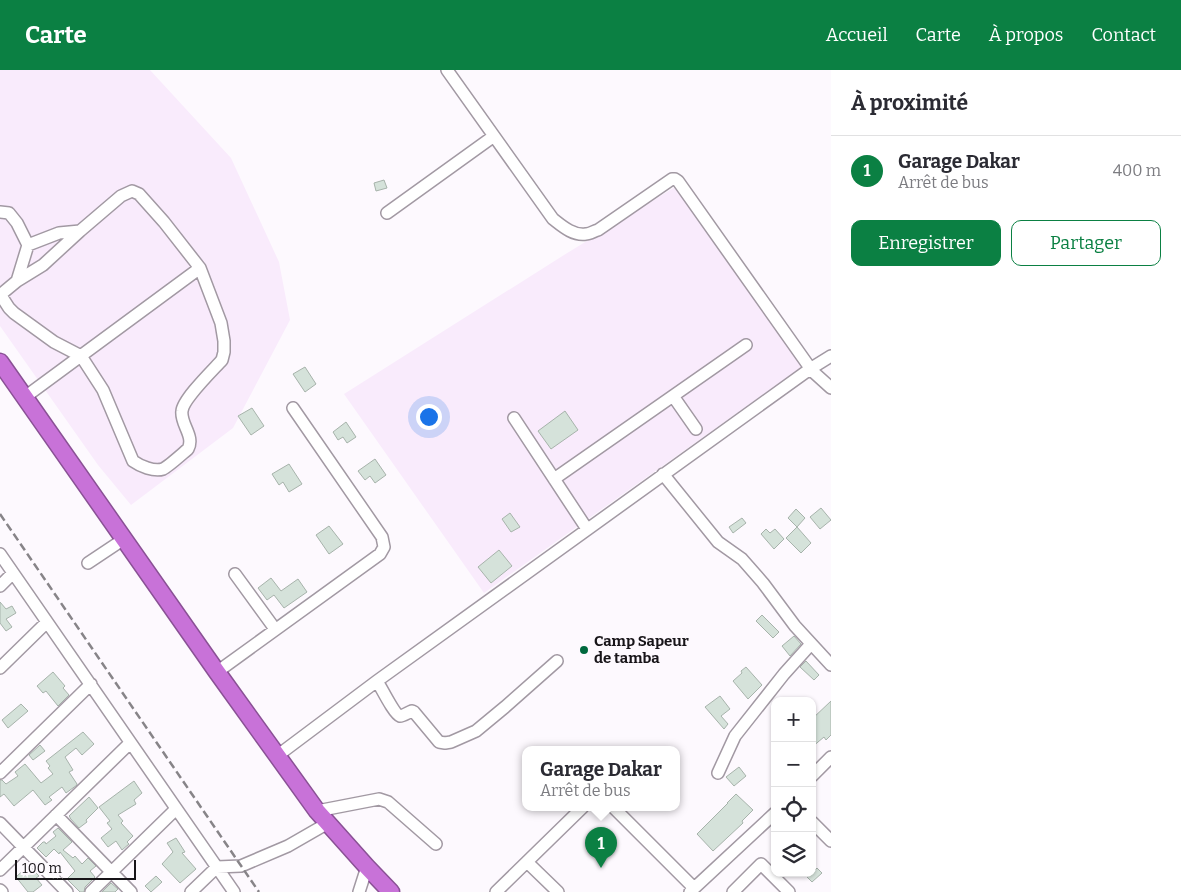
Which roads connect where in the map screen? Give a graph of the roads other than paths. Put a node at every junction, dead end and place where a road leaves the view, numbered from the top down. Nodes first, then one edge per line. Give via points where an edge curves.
1 (447, 70) edge
2 (494, 136) junction
3 (0, 212) edge
4 (387, 213) dead end
5 (80, 231) junction
6 (28, 245) junction
7 (200, 268) junction
8 (17, 281) junction
9 (0, 294) edge
10 (746, 346) dead end
11 (81, 356) junction
12 (831, 356) edge
13 (0, 362) edge
14 (810, 369) junction
15 (831, 388) edge
16 (673, 396) junction
17 (25, 397) junction
18 (293, 408) dead end
19 (514, 418) dead end
20 (696, 429) dead end
21 (663, 474) junction
22 (554, 479) junction
23 (587, 529) junction
24 (124, 539) junction
25 (0, 554) edge
26 (88, 563) dead end
27 (13, 573) junction
28 (235, 574) dead end
29 (0, 586) edge
30 (47, 622) junction
31 (275, 629) junction
32 (811, 644) junction
33 (557, 660) dead end
34 (831, 665) edge
35 (0, 668) edge
36 (217, 672) junction
37 (377, 681) junction
38 (91, 684) junction
39 (130, 743) junction
40 (277, 756) junction
41 (831, 757) edge
42 (816, 772) edge
43 (0, 773) edge
44 (718, 773) dead end
45 (176, 808) junction
46 (579, 811) edge
47 (617, 811) edge
48 (56, 815) junction
49 (322, 817) junction
50 (771, 817) edge
51 (0, 823) edge
52 (816, 826) edge
53 (831, 841) edge
54 (436, 844) dead end
55 (23, 847) junction
56 (527, 862) junction
57 (217, 867) junction
58 (367, 867) junction
59 (0, 870) edge
60 (111, 872) junction
61 (692, 890) edge
62 (67, 892) edge
63 (90, 892) edge
64 (131, 892) edge
65 (191, 892) edge
66 (234, 892) edge
67 (358, 892) edge
68 (391, 892) edge
69 (496, 892) edge
70 (558, 892) edge
71 (733, 892) edge
72 (789, 892) edge

1 - 2 street
2 - 4 street
2 - 14 street via 553,219 575,233 598,230 672,179 678,181
3 - 6 street via 9,213
5 - 6 street via 59,233
5 - 7 street via 121,196 132,191 139,194 164,222
5 - 8 street via 43,265
6 - 8 street
7 - 11 street
7 - 11 street via 221,323 224,352 222,360 185,402 182,411 190,440 188,449 164,469 152,469 133,461 103,390
8 - 9 street
9 - 11 street via 14,313 54,342
10 - 16 street
11 - 17 street
12 - 14 street
13 - 17 highway
14 - 15 street
14 - 21 street
16 - 20 street
16 - 22 street
17 - 24 highway
18 - 31 street via 382,537 384,547 380,554
19 - 22 street
21 - 23 street
21 - 32 street via 718,542 742,559 763,583
22 - 23 street
23 - 37 street
24 - 26 street
24 - 36 highway
25 - 27 street
27 - 29 street
27 - 30 street
28 - 31 street
30 - 35 street
30 - 38 street
31 - 36 street
32 - 34 street
32 - 44 street via 735,736
33 - 37 street via 476,730 445,743 439,742 414,712 400,716
36 - 40 highway
37 - 40 street
38 - 39 street
38 - 43 street
39 - 45 street
39 - 48 street
40 - 49 highway
41 - 42 street
45 - 57 street
45 - 60 street
46 - 56 street
47 - 61 street
48 - 55 street
48 - 60 street
49 - 54 street via 380,799 388,802
49 - 57 street via 288,846 241,866
49 - 58 highway
50 - 61 street
51 - 55 street
52 - 53 street
55 - 59 street
55 - 62 street
56 - 69 street
56 - 70 street
57 - 65 street
57 - 66 street
58 - 67 street
58 - 68 highway
60 - 63 street
60 - 64 street
71 - 72 street via 762,864

